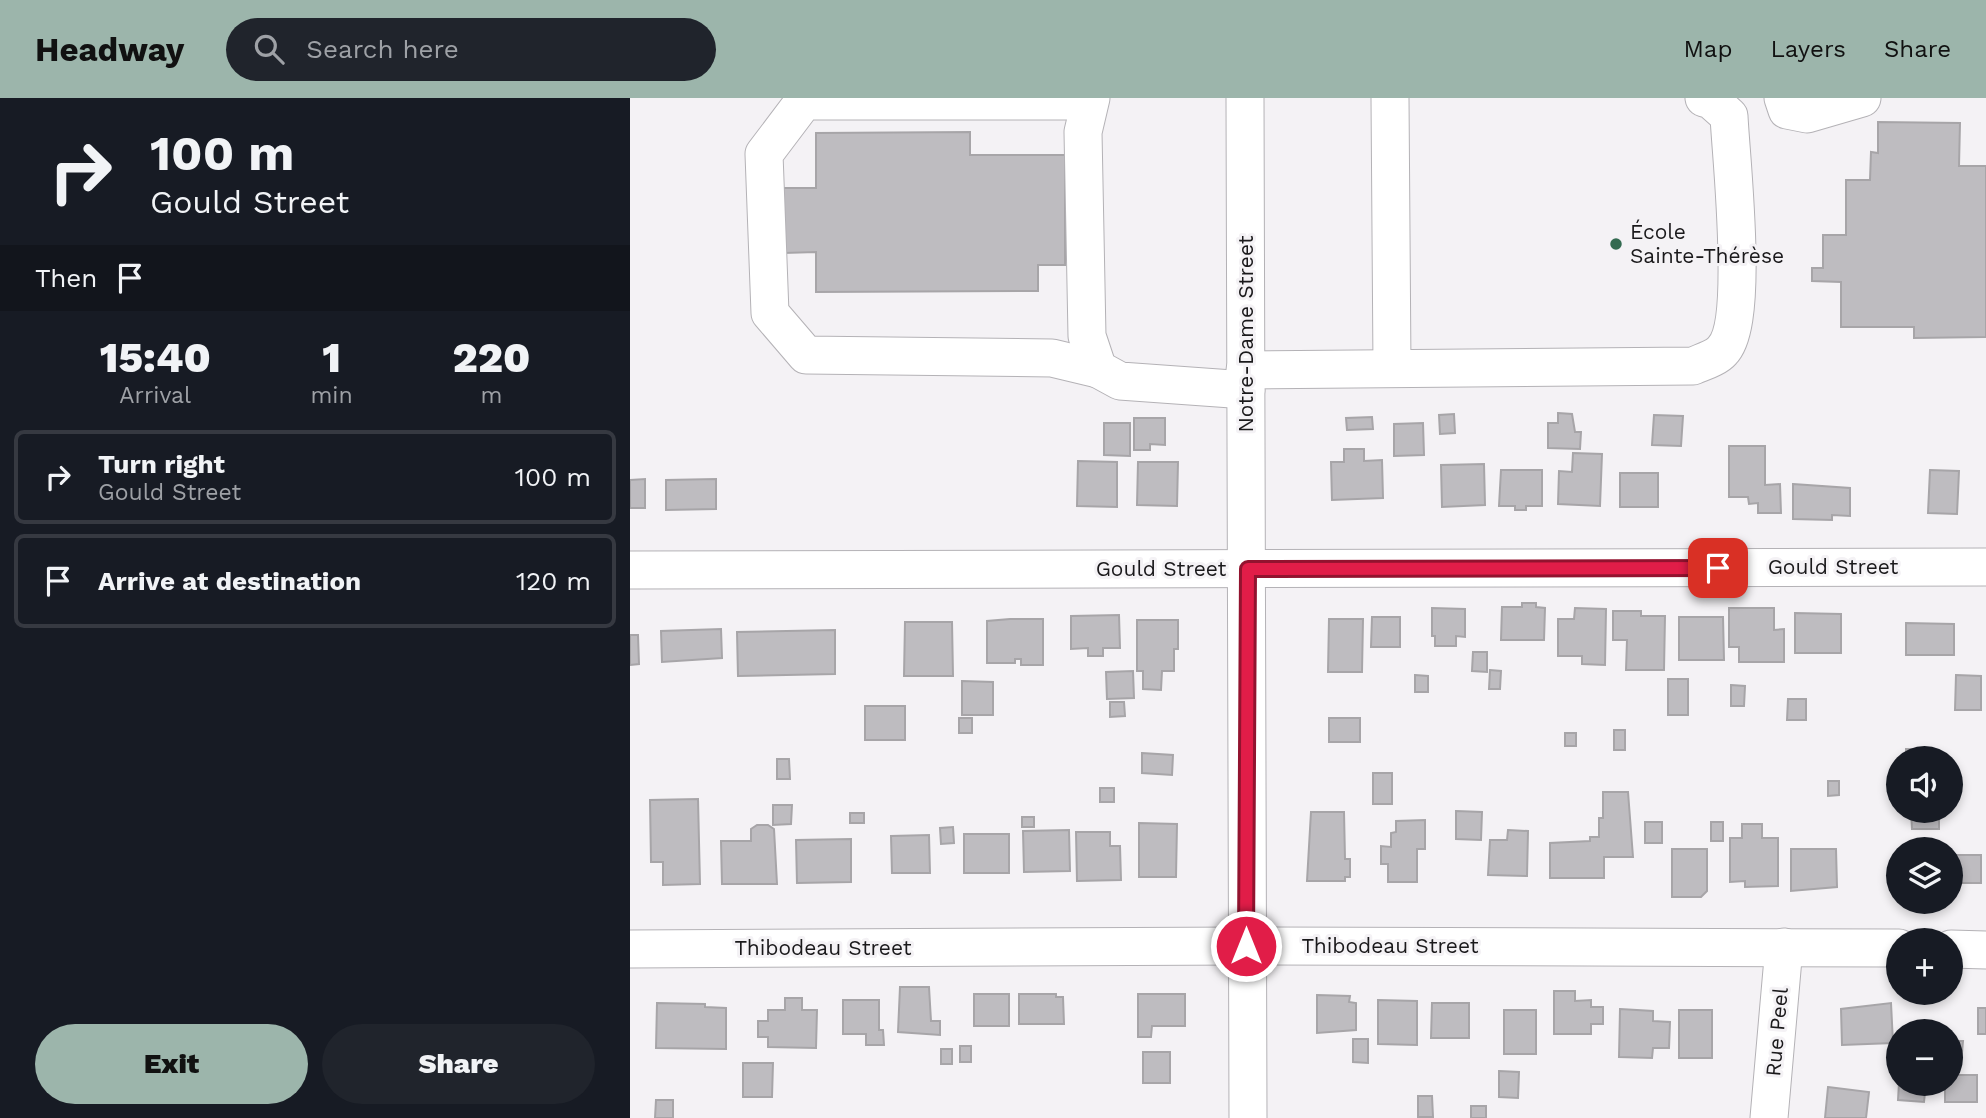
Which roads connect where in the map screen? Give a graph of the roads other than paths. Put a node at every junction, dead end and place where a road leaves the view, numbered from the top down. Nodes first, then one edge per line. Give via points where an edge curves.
1 (1245, 98) edge
2 (1390, 98) edge
3 (1704, 98) edge
4 (1783, 98) edge
5 (1862, 98) edge
6 (1089, 99) edge
7 (1392, 367) junction
8 (1098, 369) junction
9 (1245, 380) junction
10 (1986, 567) edge
11 (1248, 569) junction
12 (630, 570) edge
13 (1246, 946) junction
14 (1784, 947) junction
15 (1886, 948) edge
16 (630, 949) edge
17 (1963, 949) edge
18 (1986, 950) edge
19 (1248, 1118) edge
20 (1769, 1118) edge

1 - 9 street, Notre-Dame Street
2 - 7 street
3 - 7 street via 1728,116 1736,326 1722,351 1693,366
4 - 5 street via 1787,110 1807,114
6 - 8 street via 1083,131 1087,336
6 - 8 street via 804,101 764,154 771,313 806,355 1052,358
7 - 9 street
8 - 9 street via 1119,381
9 - 11 street, Notre-Dame Street
10 - 11 street, Gould Street
11 - 12 street, Gould Street
11 - 13 street, Notre-Dame Street
13 - 14 street, Thibodeau Street
13 - 16 street, Thibodeau Street
13 - 19 street, Notre-Dame Street
14 - 15 street, Thibodeau Street
14 - 20 street, Rue Peel
17 - 18 street

